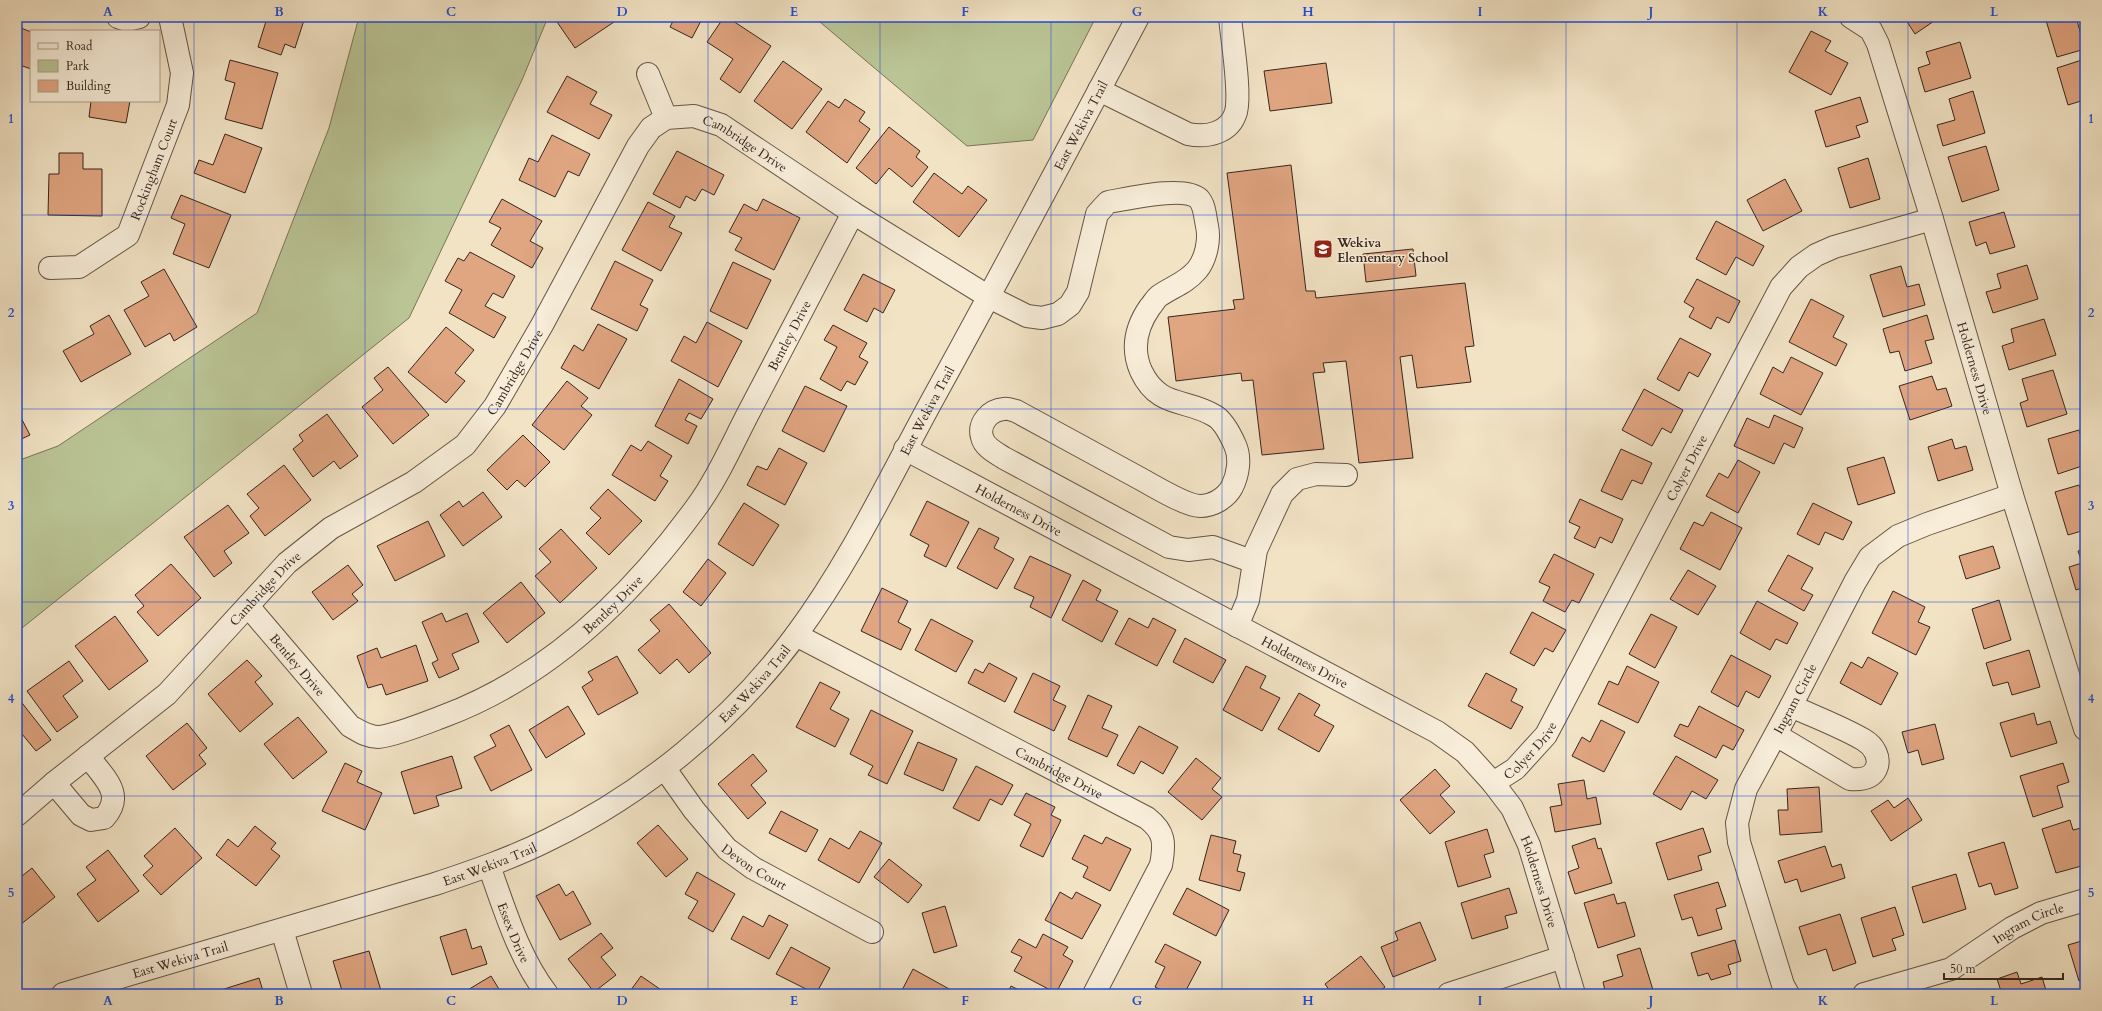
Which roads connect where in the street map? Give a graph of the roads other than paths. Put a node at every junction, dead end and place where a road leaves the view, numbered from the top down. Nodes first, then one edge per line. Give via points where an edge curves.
1 (118, 17) edge
2 (139, 17) edge
3 (170, 17) edge
4 (1138, 17) edge
5 (1230, 17) edge
6 (1851, 17) edge
7 (648, 74) dead end
8 (1099, 90) junction
9 (666, 118) junction
10 (853, 214) junction
11 (1932, 219) junction
12 (50, 268) dead end
13 (989, 297) junction
14 (905, 449) junction
15 (1346, 475) dead end
16 (2012, 495) junction
17 (1254, 562) junction
18 (248, 606) junction
19 (1236, 626) junction
20 (796, 635) junction
21 (1791, 706) junction
22 (2085, 729) edge
23 (1776, 734) junction
24 (88, 756) junction
25 (665, 769) junction
26 (54, 783) junction
27 (1493, 783) junction
28 (17, 815) edge
29 (489, 866) junction
30 (2085, 900) edge
31 (282, 930) junction
32 (872, 932) dead end
33 (1563, 957) junction
34 (73, 993) edge
35 (301, 994) edge
36 (547, 994) edge
37 (1094, 994) edge
38 (1449, 994) edge
39 (1574, 994) edge
40 (1788, 994) edge
41 (1864, 994) edge

1 - 2 street via 127,20
3 - 12 street, Rockingham Court via 182,73 178,105 128,235 79,267
4 - 8 street, East Wekiva Trail
5 - 8 street via 1237,104 1231,121 1216,133 1198,137 1188,134
6 - 11 street, Holderness Drive via 1871,30 1878,44
7 - 9 street
8 - 13 street, East Wekiva Trail
9 - 10 street, Cambridge Drive via 694,116 721,125
9 - 18 street, Cambridge Drive via 651,128 638,146 542,325 495,406 465,445 414,482 331,528 287,563
10 - 13 street, Cambridge Drive
10 - 18 street, Bentley Drive via 697,507 647,570 598,620 512,685 459,710 414,727 378,737 362,734 350,726
11 - 16 street, Holderness Drive
11 - 27 street, Colyer Drive via 1834,247 1816,255 1799,267 1781,287 1546,735 1515,769
13 - 14 street, East Wekiva Trail
13 - 17 street, Cambridge Drive via 1027,316 1042,318 1058,314 1070,305 1078,292 1097,214 1108,202 1169,193 1185,193 1197,198 1203,205 1208,231 1206,254 1198,270 1180,286 1158,297 1141,320 1135,341 1141,370 1153,389 1169,400 1216,417 1228,433 1236,446 1238,464 1235,480 1229,492 1215,504 1199,506 1167,494 1016,411 1004,408 989,414 981,425 982,437 988,447 1004,458 1169,547 1188,550 1213,547
14 - 19 street, Holderness Drive
14 - 20 street, East Wekiva Trail via 851,550
15 - 17 street via 1316,474 1297,479 1282,494 1259,542
16 - 21 street, Ingram Circle via 1906,533 1870,557
16 - 22 street, Holderness Drive
17 - 19 street via 1248,600
18 - 24 street, Cambridge Drive via 166,694
19 - 27 street, Holderness Drive via 1437,732 1465,752
20 - 25 street, East Wekiva Trail via 731,709
20 - 37 street, Cambridge Drive via 1147,818 1157,826 1163,838 1162,865
21 - 23 street, Ingram Circle
21 - 23 street via 1865,741 1877,754 1879,764 1874,774 1863,780 1850,779
23 - 40 street, Ingram Circle via 1746,789 1737,823 1739,842
24 - 26 street, Cambridge Drive
24 - 26 street via 110,787 114,798 112,809 104,818 91,820 81,815
25 - 29 street, East Wekiva Trail via 556,836
25 - 32 street, Devon Court via 694,810 727,849 753,868
26 - 28 street, Cambridge Drive
27 - 33 street, Holderness Drive via 1512,808 1530,846
29 - 31 street, East Wekiva Trail
29 - 36 street, Essex Drive via 513,932 535,978
30 - 41 street, Ingram Circle via 2041,913 1951,969
31 - 34 street, East Wekiva Trail
31 - 35 street
33 - 38 street
33 - 39 street, Holderness Drive

